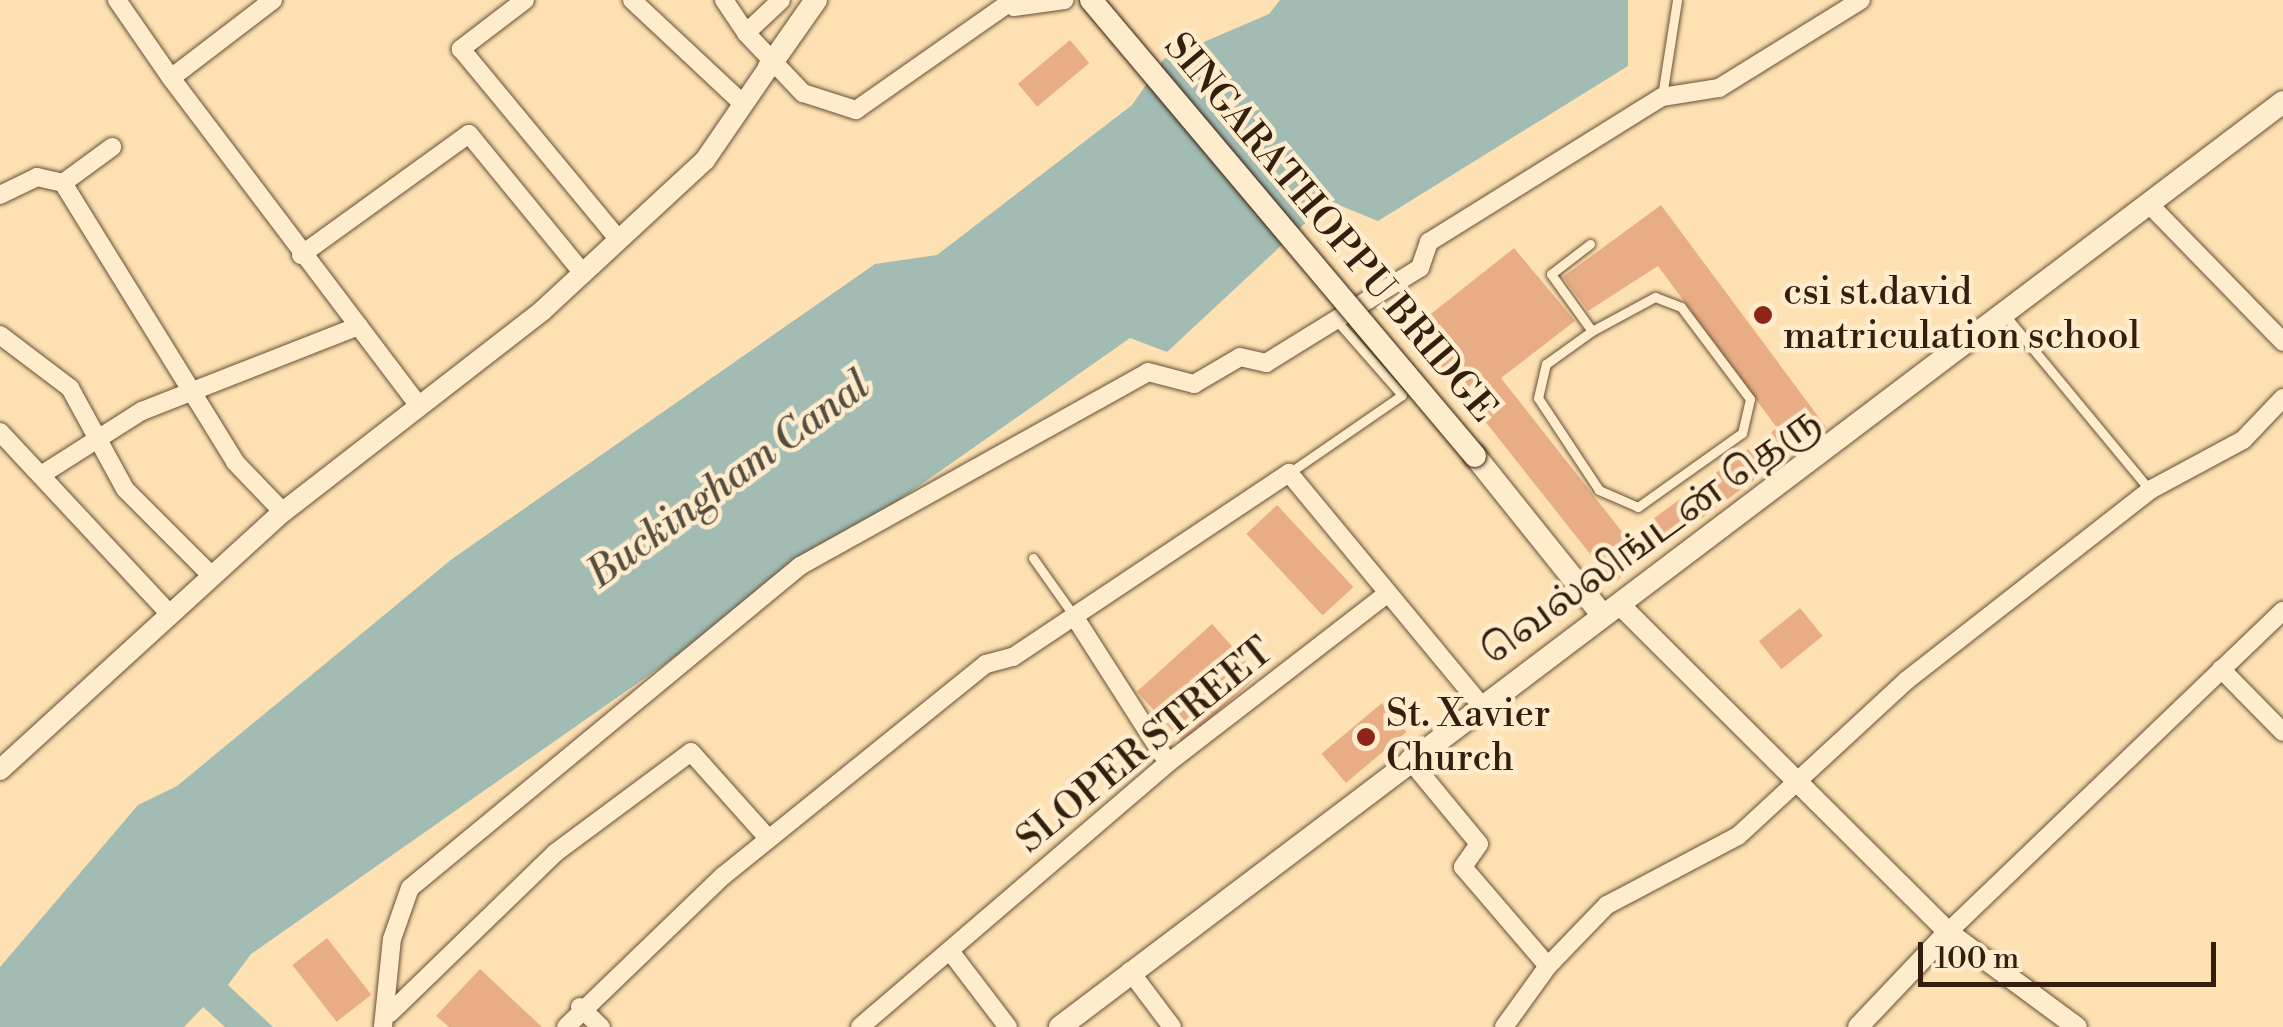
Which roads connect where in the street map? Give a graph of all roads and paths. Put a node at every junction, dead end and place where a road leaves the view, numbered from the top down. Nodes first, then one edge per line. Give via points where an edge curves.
1 (117, 0) edge
2 (273, 0) edge
3 (525, 0) edge
4 (632, 0) edge
5 (724, 0) edge
6 (781, 0) edge
7 (816, 0) edge
8 (1065, 0) edge
9 (1091, 0) edge
10 (1677, 0) edge
11 (1861, 0) edge
12 (1014, 4) edge
13 (746, 33) junction
14 (770, 67) junction
15 (171, 78) junction
16 (1662, 96) junction
17 (2283, 102) edge
18 (744, 104) junction
19 (112, 147) dead end
20 (2208, 158) joint
21 (2178, 180) joint
22 (63, 182) junction
23 (0, 195) edge
24 (2148, 203) junction
25 (618, 238) junction
26 (1590, 244) dead end
27 (301, 255) junction
28 (580, 271) junction
29 (2004, 314) junction
30 (1336, 320) junction
31 (358, 326) junction
32 (1592, 331) junction
33 (0, 335) edge
34 (2283, 342) edge
35 (194, 389) junction
36 (2283, 398) edge
37 (418, 405) junction
38 (0, 432) edge
39 (101, 439) junction
40 (1289, 473) junction
41 (42, 475) junction
42 (2150, 490) junction
43 (282, 512) junction
44 (1033, 558) dead end
45 (211, 575) junction
46 (1384, 596) junction
47 (1610, 608) junction
48 (167, 611) junction
49 (2283, 611) edge
50 (1074, 616) junction
51 (2221, 668) junction
52 (1481, 705) junction
53 (2283, 732) edge
54 (1409, 759) junction
55 (1168, 763) junction
56 (2, 765) edge
57 (1790, 783) junction
58 (768, 838) junction
59 (1948, 932) junction
60 (950, 951) junction
61 (1548, 966) junction
62 (1130, 971) junction
63 (580, 1007) junction
64 (387, 1020) edge
65 (1064, 1026) edge
66 (566, 1027) edge
67 (602, 1027) edge
68 (860, 1027) edge
69 (1008, 1027) edge
70 (1172, 1027) edge
71 (1504, 1027) edge
72 (1858, 1027) edge
73 (2077, 1027) edge

1 - 15 street
2 - 15 street
3 - 25 street via 462,49
4 - 18 street
5 - 13 street
6 - 13 street
7 - 14 main road
8 - 12 street
9 - 47 main road, SINGARATHOPPU BRIDGE, bridge
10 - 16 lane
11 - 16 street via 1719,88
12 - 14 street via 856,110 834,110
13 - 14 street
14 - 18 street
15 - 27 street
16 - 30 street via 1429,242 1420,268
17 - 20 main road
18 - 25 street via 704,160
19 - 22 street
20 - 21 street
21 - 24 main road, வெல்லிங்டன் தெரு
22 - 23 street via 36,177
22 - 35 street
24 - 29 main road, வெல்லிங்டன் தெரு
24 - 34 street
25 - 28 street
26 - 32 lane via 1551,274
27 - 28 street via 469,134
27 - 31 street
28 - 37 street
29 - 42 lane
29 - 47 main road, வெல்லிங்டன் தெரு
30 - 40 lane via 1402,395
30 - 64 street via 1266,364 1240,357 1194,384 1148,372 800,566 410,888 392,939
31 - 35 street
31 - 37 street
32 - 32 lane via 1546,364 1538,398 1599,490 1638,508 1742,433 1750,400 1680,307 1655,297
33 - 39 street via 70,388
35 - 39 street
35 - 43 street via 235,462
36 - 42 street via 2243,440
37 - 43 street
38 - 41 street
39 - 41 street
39 - 45 street via 126,489
40 - 46 street
40 - 50 street
41 - 48 street
42 - 57 street
43 - 45 street
44 - 50 lane
45 - 48 street
46 - 52 street
46 - 55 street, SLOPER STREET
47 - 52 main road, வெல்லிங்டன் தெரு
47 - 57 street
48 - 56 street
49 - 51 street
50 - 55 street
50 - 58 street via 1013,657 986,664
51 - 53 street
51 - 59 street
52 - 54 main road, வெல்லிங்டன் தெரு
54 - 61 street via 1479,844 1463,867
54 - 62 main road, வெல்லிங்டன் தெரு
55 - 60 street, SLOPER STREET
57 - 59 street
57 - 61 street via 1702,862 1607,905
58 - 63 street
58 - 64 street via 691,752 555,853
59 - 72 street
59 - 73 street
60 - 68 street, SLOPER STREET
60 - 69 street
61 - 71 street
62 - 65 main road, வெல்லிங்டன் தெரு
62 - 70 street
63 - 66 street
63 - 67 street

